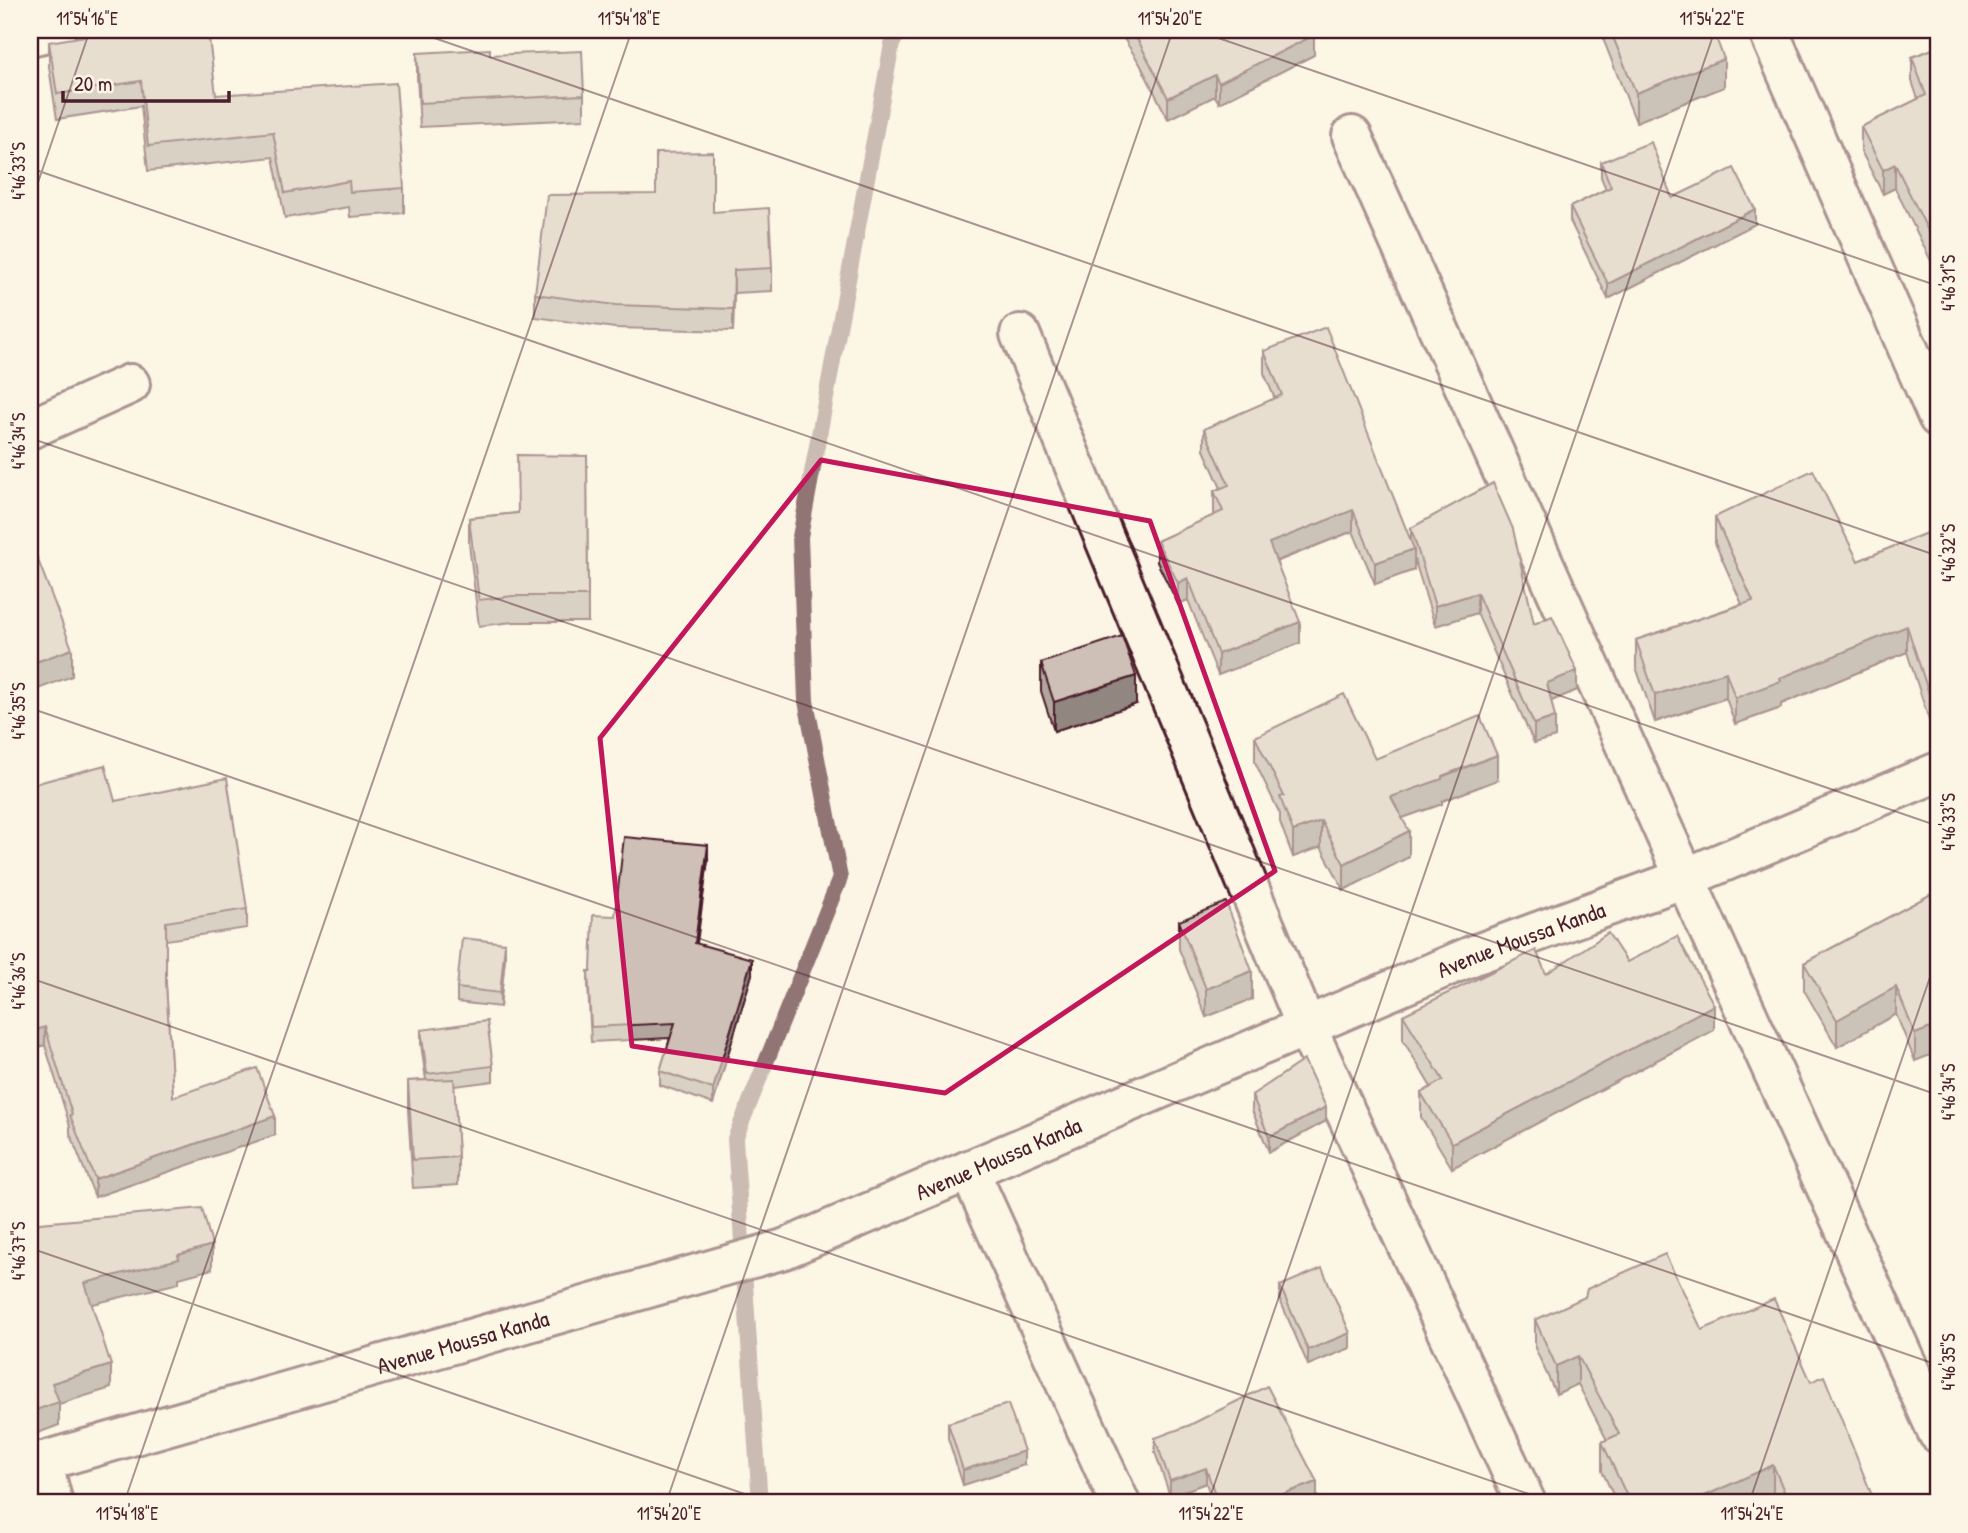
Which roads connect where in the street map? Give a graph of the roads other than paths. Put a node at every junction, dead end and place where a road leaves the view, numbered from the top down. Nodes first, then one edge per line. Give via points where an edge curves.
1 (56, 30) edge
2 (1768, 30) edge
3 (30, 36) edge
4 (1352, 136) dead end
5 (1020, 334) dead end
6 (130, 384) dead end
7 (1938, 417) edge
8 (30, 429) edge
9 (1938, 772) edge
10 (1685, 878) junction
11 (1306, 1026) junction
12 (970, 1170) junction
13 (1938, 1433) edge
14 (36, 1463) edge
15 (54, 1503) edge
16 (1120, 1503) edge
17 (1526, 1503) edge

1 - 3 street
2 - 7 street
4 - 10 street
5 - 11 street
6 - 8 street
9 - 10 street, Avenue Moussa Kanda
10 - 11 street, Avenue Moussa Kanda via 1474,955
10 - 13 street
11 - 12 street, Avenue Moussa Kanda
11 - 17 street
12 - 14 street, Avenue Moussa Kanda via 784,1249
12 - 16 street
14 - 15 street

